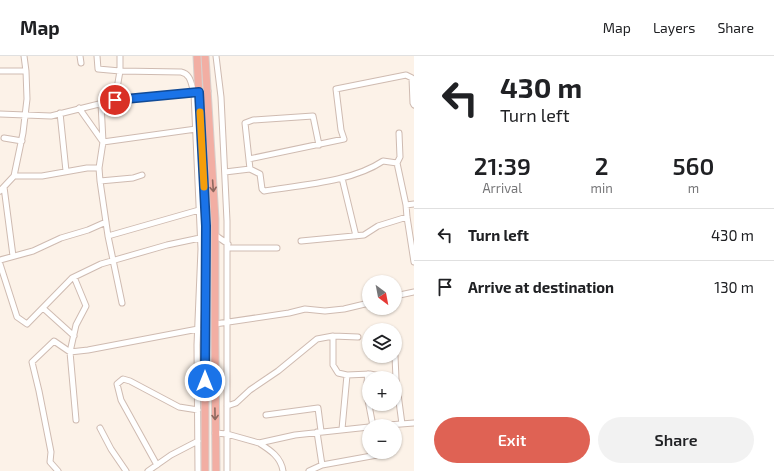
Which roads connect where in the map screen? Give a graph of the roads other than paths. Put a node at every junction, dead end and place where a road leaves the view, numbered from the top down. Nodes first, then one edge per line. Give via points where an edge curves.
1 (24, 56) edge
2 (80, 56) edge
3 (97, 56) edge
4 (120, 56) edge
5 (197, 56) edge
6 (205, 56) edge
7 (216, 56) edge
8 (219, 56) edge
9 (81, 63) dead end
10 (0, 71) edge
11 (120, 71) junction
12 (26, 72) junction
13 (208, 91) junction
14 (197, 93) junction
15 (115, 100) junction
16 (101, 103) junction
17 (414, 105) edge
18 (79, 108) junction
19 (60, 113) junction
20 (0, 114) edge
21 (25, 114) junction
22 (196, 129) junction
23 (399, 133) dead end
24 (4, 138) dead end
25 (22, 141) junction
26 (103, 142) junction
27 (319, 145) junction
28 (249, 159) junction
29 (397, 163) junction
30 (99, 168) junction
31 (250, 169) junction
32 (66, 171) junction
33 (225, 172) junction
34 (142, 175) dead end
35 (14, 176) junction
36 (342, 178) junction
37 (100, 181) junction
38 (2, 189) edge
39 (414, 204) edge
40 (406, 205) junction
41 (199, 210) junction
42 (407, 217) junction
43 (106, 222) junction
44 (216, 235) junction
45 (108, 236) junction
46 (356, 236) junction
47 (200, 238) junction
48 (301, 241) dead end
49 (228, 246) junction
50 (203, 247) junction
51 (277, 248) dead end
52 (13, 256) junction
53 (0, 260) edge
54 (113, 260) junction
55 (414, 262) edge
56 (0, 264) edge
57 (74, 277) junction
58 (414, 292) edge
59 (402, 295) edge
60 (122, 303) dead end
61 (362, 305) edge
62 (43, 308) junction
63 (226, 323) junction
64 (215, 324) junction
65 (198, 329) junction
66 (74, 336) junction
67 (333, 336) junction
68 (358, 337) dead end
69 (70, 352) junction
70 (362, 374) edge
71 (347, 375) junction
72 (227, 406) junction
73 (198, 410) junction
74 (266, 415) dead end
75 (76, 420) dead end
76 (198, 422) junction
77 (402, 424) edge
78 (414, 424) edge
79 (205, 426) junction
80 (362, 427) edge
81 (100, 428) dead end
82 (342, 429) junction
83 (319, 432) junction
84 (215, 434) junction
85 (227, 434) junction
86 (198, 441) junction
87 (259, 442) junction
88 (362, 458) edge
89 (157, 465) junction
90 (322, 465) junction
91 (58, 471) edge
92 (126, 471) edge
93 (148, 471) edge
94 (198, 471) edge
95 (205, 471) edge
96 (216, 471) edge
97 (227, 471) edge
98 (283, 471) edge
99 (309, 471) edge

1 - 12 street
2 - 9 street
3 - 11 street via 98,69
4 - 11 street
5 - 14 highway
6 - 13 highway
7 - 8 street
7 - 33 street
10 - 12 street
11 - 14 street via 183,72 189,76
11 - 15 street
12 - 21 street
13 - 14 street
13 -> 44 highway
14 - 15 street
14 - 22 street
14 - 50 highway
15 - 16 street
16 - 18 street
16 - 26 street
17 - 27 street via 412,78 406,75 336,89 344,139
18 - 19 street
18 - 26 street
19 - 21 street via 51,116
19 - 32 street
20 - 21 street
21 - 25 street
22 - 26 street
22 - 41 street
23 - 29 street via 400,158
24 - 25 street
25 - 35 street
26 - 30 street
27 - 28 street
27 - 28 street via 313,116 253,120 245,123
28 - 31 street
29 - 36 street via 383,161 372,169
29 - 40 street
30 - 32 street
30 - 37 street
31 - 33 street
31 - 36 street via 260,174 264,191
32 - 35 street via 42,176
33 - 49 street
34 - 37 street
35 - 38 street
36 - 46 street
37 - 43 street
38 - 52 street
39 - 40 street
40 - 42 street
41 - 45 street
41 - 47 street
42 - 46 street
42 - 55 street
43 - 45 street
43 - 52 street via 33,251
44 - 49 street
44 - 64 highway
45 - 54 street
46 - 48 street
47 - 50 street
47 - 54 street
49 - 51 street
49 - 63 street
50 - 65 street
50 - 79 highway
52 - 53 street
54 - 57 street
54 - 60 street
56 - 62 street via 17,317 27,324
57 - 62 street
57 - 66 street via 86,306 76,325
58 - 59 street
61 - 63 street via 325,311 305,309
62 - 66 street
63 - 64 street
63 - 72 street
64 -> 84 highway
65 - 69 street
65 - 73 street
66 - 69 street
67 - 68 street
67 - 71 street via 334,365 338,373
67 - 72 street via 317,339 236,403
69 - 75 street
69 - 91 street via 54,342 32,362 51,452 50,462
70 - 71 street
71 - 82 street
72 - 85 street
73 - 76 street
73 - 89 street via 179,407 130,381 123,379 116,384 121,400
74 - 83 street via 318,408
76 - 79 street
76 - 86 street
77 - 78 street
79 - 95 highway
80 - 82 street
81 - 92 street
82 - 83 street
83 - 87 street
83 - 90 street
84 - 85 street
84 - 96 highway
85 - 87 street
85 - 97 street
86 - 89 street
86 - 94 street
87 - 98 street via 275,454
88 - 90 street
89 - 93 street
90 - 99 street

